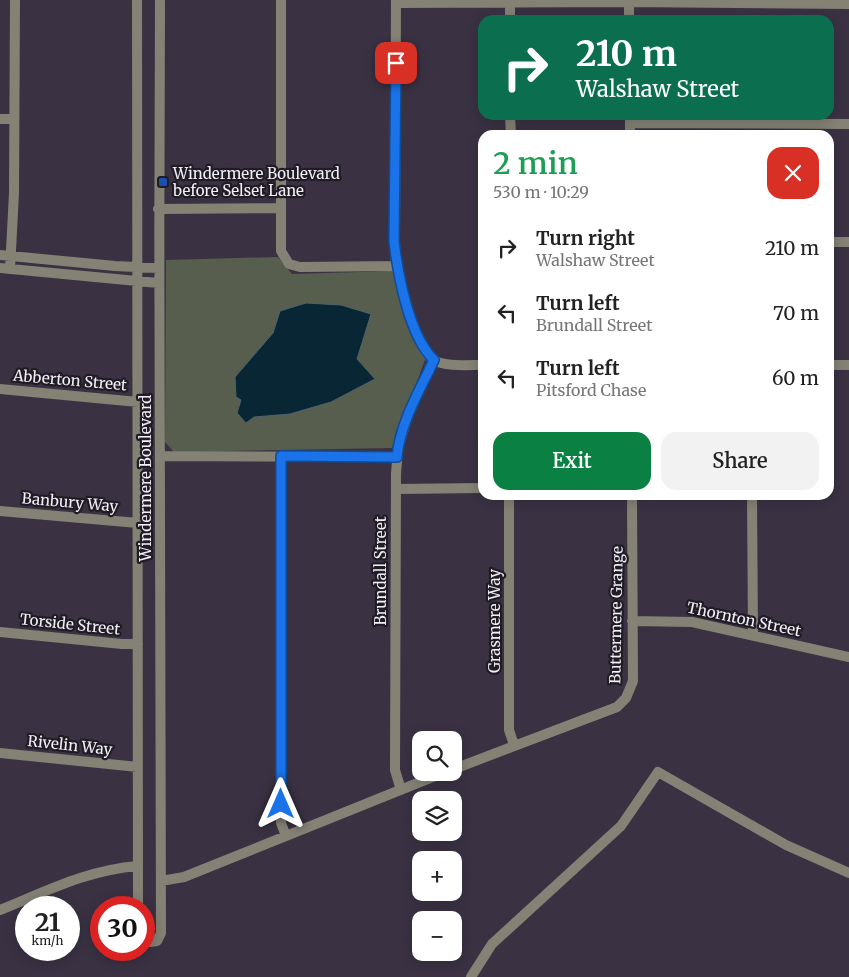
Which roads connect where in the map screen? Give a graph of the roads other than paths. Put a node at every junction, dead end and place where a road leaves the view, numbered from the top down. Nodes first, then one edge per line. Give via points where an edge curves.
1 (14, 0) edge
2 (137, 0) edge
3 (160, 0) edge
4 (281, 0) edge
5 (629, 1) edge
6 (396, 2) edge
7 (510, 4) junction
8 (849, 4) edge
9 (510, 15) edge
10 (629, 15) edge
11 (0, 119) edge
12 (14, 119) junction
13 (674, 120) edge
14 (849, 124) edge
15 (281, 208) junction
16 (158, 209) junction
17 (834, 242) edge
18 (849, 242) edge
19 (0, 255) edge
20 (11, 256) junction
21 (397, 266) junction
22 (138, 267) junction
23 (158, 268) junction
24 (5, 269) edge
25 (138, 281) junction
26 (158, 283) junction
27 (434, 360) junction
28 (478, 365) edge
29 (834, 365) edge
30 (849, 365) edge
31 (0, 389) edge
32 (138, 402) junction
33 (160, 456) junction
34 (281, 456) junction
35 (397, 457) junction
36 (478, 488) edge
37 (396, 489) junction
38 (509, 500) edge
39 (632, 500) edge
40 (752, 500) edge
41 (0, 510) edge
42 (138, 523) junction
43 (632, 621) junction
44 (0, 632) edge
45 (752, 635) junction
46 (138, 644) junction
47 (849, 657) edge
48 (514, 746) junction
49 (0, 753) edge
50 (462, 766) edge
51 (138, 767) junction
52 (423, 781) edge
53 (401, 790) junction
54 (286, 836) junction
55 (138, 866) junction
56 (849, 873) edge
57 (161, 881) junction
58 (138, 896) edge
59 (0, 910) edge
60 (155, 941) edge
61 (472, 977) edge

1 - 12 street
2 - 22 street, Windermere Boulevard
3 - 16 street, Windermere Boulevard
4 - 15 street
5 - 7 street
5 - 8 street
5 - 10 street
6 - 7 street
6 - 21 street via 394,241
7 - 9 street
11 - 12 street
12 - 20 street
13 - 14 street
15 - 16 street
15 - 21 street via 281,251 289,264 300,267
16 - 23 street, Windermere Boulevard
17 - 18 street
19 - 20 street
20 - 22 street
20 - 24 street
21 - 27 street via 413,325 424,351
22 - 23 street
22 - 25 street, Windermere Boulevard
23 - 26 street, Windermere Boulevard
24 - 25 street
25 - 26 street
25 - 32 street, Windermere Boulevard
26 - 33 street, Windermere Boulevard
27 - 28 street
27 - 35 street, Brundall Street via 408,416
29 - 30 street
31 - 32 street, Abberton Street
32 - 42 street, Windermere Boulevard
33 - 34 street
33 - 57 street, Windermere Boulevard
34 - 35 street
34 - 54 street via 281,823
35 - 37 street, Brundall Street
36 - 37 street
37 - 53 street, Brundall Street via 395,770
38 - 48 street, Grasmere Way via 509,730
39 - 43 street, Buttermere Grange
40 - 45 street
41 - 42 street, Banbury Way
42 - 46 street, Windermere Boulevard
43 - 45 street, Thornton Street via 692,622
43 - 48 street, Buttermere Grange via 633,682 626,698 617,707
44 - 46 street, Torside Street
45 - 47 street, Thornton Street
46 - 51 street, Windermere Boulevard
48 - 50 street, Buttermere Grange
49 - 51 street, Rivelin Way
51 - 55 street, Windermere Boulevard
52 - 53 street
53 - 54 street
54 - 57 street via 184,876
55 - 58 street, Windermere Boulevard
55 - 59 street via 86,875
56 - 61 street via 786,845 658,772 621,826 492,944
57 - 60 street, Windermere Boulevard via 161,933

